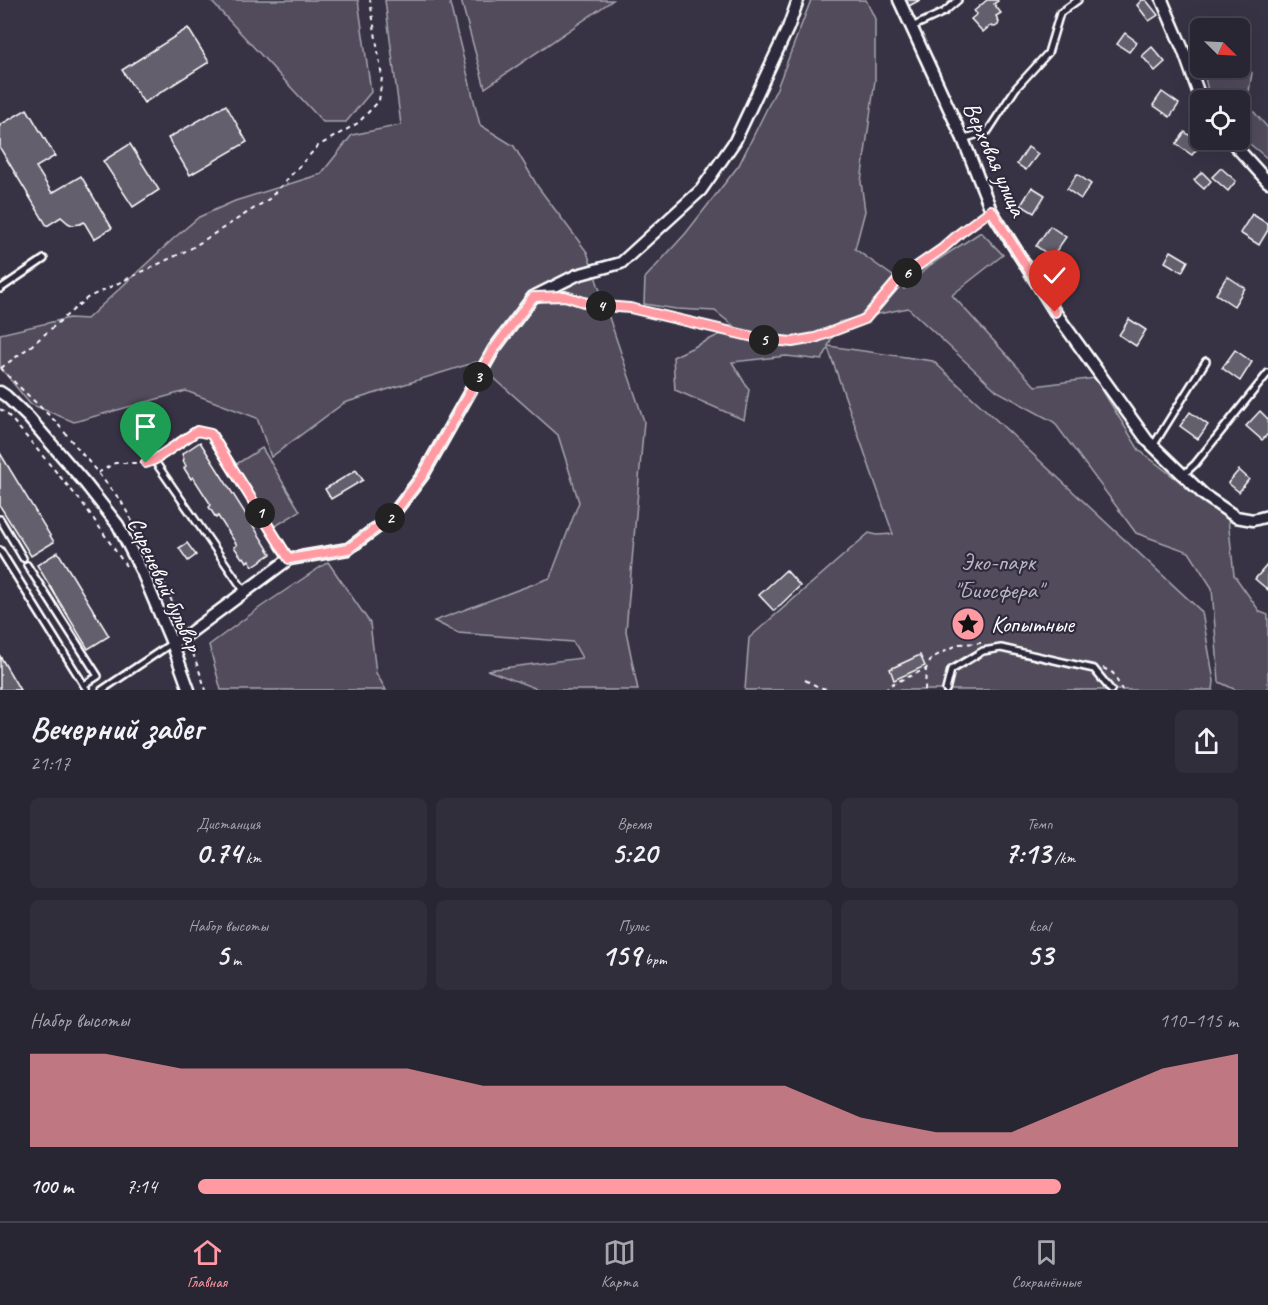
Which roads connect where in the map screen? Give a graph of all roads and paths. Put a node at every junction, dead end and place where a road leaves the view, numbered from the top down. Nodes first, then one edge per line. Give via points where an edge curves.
1 (370, 0) edge
2 (798, 0) edge
3 (899, 0) edge
4 (958, 0) edge
5 (1078, 0) edge
6 (1162, 0) edge
7 (912, 27) junction
8 (1198, 90) edge
9 (963, 139) junction
10 (1239, 150) edge
11 (1268, 182) edge
12 (991, 210) junction
13 (44, 259) dead end
14 (0, 289) edge
15 (555, 296) dead end
16 (1206, 361) dead end
17 (1, 368) edge
18 (1268, 373) edge
19 (0, 392) edge
20 (0, 409) edge
21 (1153, 446) junction
22 (154, 460) junction
23 (98, 473) dead end
24 (1183, 475) junction
25 (1268, 516) edge
26 (0, 519) edge
27 (0, 550) edge
28 (22, 558) dead end
29 (289, 559) junction
30 (27, 565) dead end
31 (128, 570) dead end
32 (245, 592) junction
33 (988, 642) dead end
34 (172, 643) junction
35 (1096, 664) dead end
36 (926, 669) junction
37 (804, 680) dead end
38 (892, 684) junction
39 (85, 688) edge
40 (102, 690) edge
41 (189, 690) edge
42 (830, 690) edge
43 (884, 690) edge
44 (892, 690) edge
45 (925, 690) edge
46 (946, 690) edge
47 (1111, 690) edge
48 (1122, 690) edge

1 - 17 path via 382,77 379,101 358,123 318,146 269,199 190,249 87,298
2 - 29 street via 735,141 701,190 621,263 577,275 533,297 494,349 423,475 391,517 348,549
3 - 7 street, Верховая улица
4 - 7 lane via 944,12
5 - 9 lane via 1060,13 1048,53 1016,88 988,131
6 - 8 street
7 - 9 street, Верховая улица
9 - 12 street, Верховая улица
10 - 11 street
12 - 15 path via 900,278 865,319 815,338 792,342 762,339 630,308
12 - 21 street, Верховая улица via 1055,312
13 - 14 lane
16 - 21 lane
18 - 24 lane
19 - 34 street, Сиреневый бульвар via 28,418 118,525
20 - 31 path via 84,506
21 - 24 street, Верховая улица
22 - 23 path via 115,463
22 - 29 lane via 197,431 211,434
22 - 32 lane
24 - 25 street, Верховая улица via 1236,517 1253,520
26 - 28 lane
27 - 39 lane
29 - 32 street
30 - 39 lane via 98,676
32 - 34 street
33 - 36 path via 959,644 932,658
34 - 40 lane
34 - 41 street, Сиреневый бульвар
35 - 48 path via 1113,673
36 - 38 path
36 - 45 path
37 - 42 path
38 - 43 path
38 - 44 path
46 - 47 lane via 951,670 983,651 1001,648 1094,669

